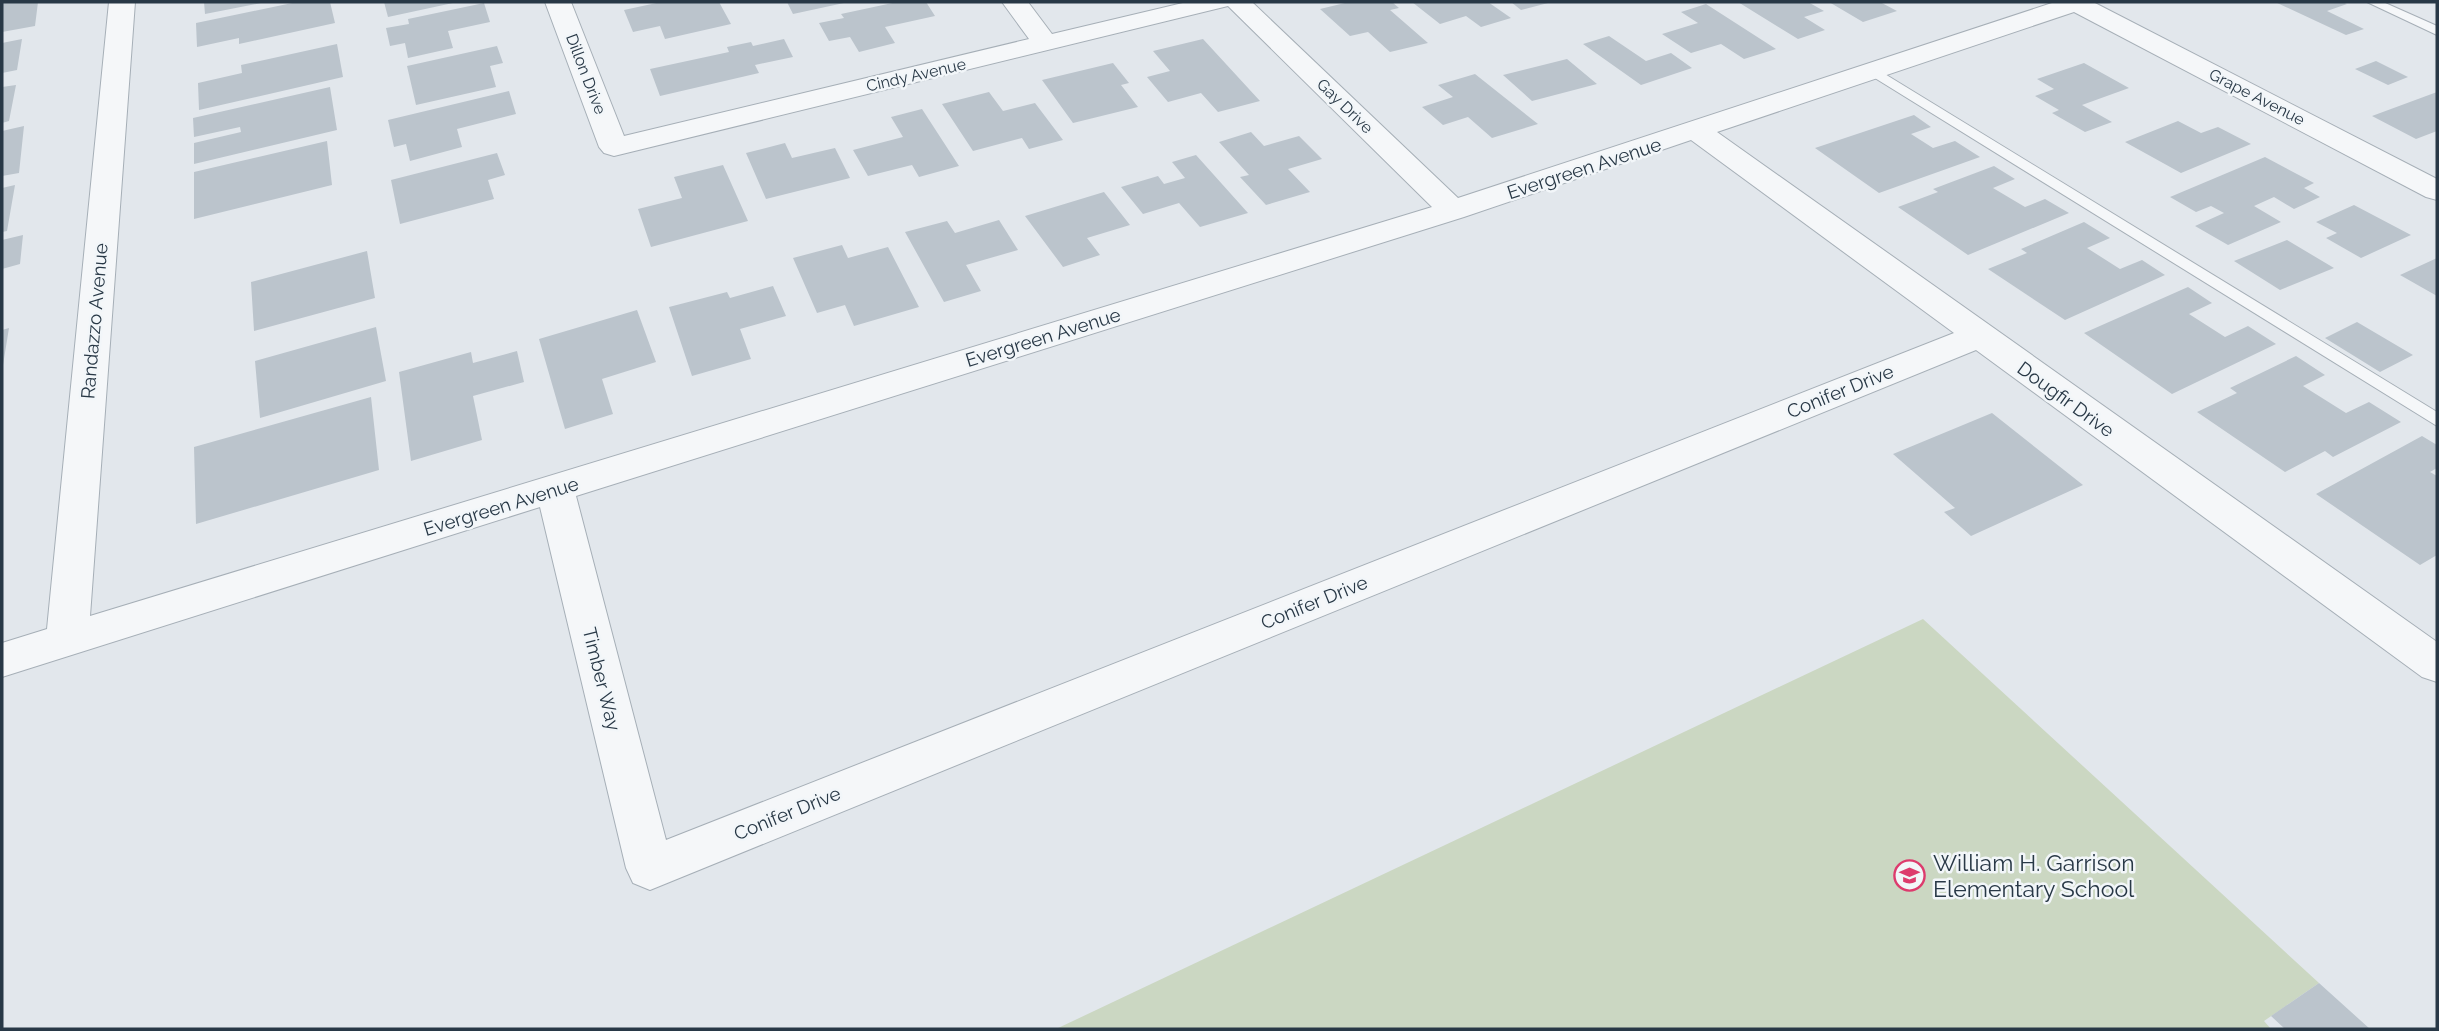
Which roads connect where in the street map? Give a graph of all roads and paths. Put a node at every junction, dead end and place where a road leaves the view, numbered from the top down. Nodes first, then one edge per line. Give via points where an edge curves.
1 (122, 2) edge
2 (558, 2) edge
3 (1016, 2) edge
4 (1218, 2) edge
5 (1238, 2) edge
6 (2078, 2) edge
7 (2373, 2) edge
8 (2437, 31) edge
9 (1046, 44) junction
10 (1875, 72) junction
11 (1697, 131) junction
12 (614, 147) joint
13 (2437, 191) edge
14 (1453, 210) junction
15 (1978, 335) junction
16 (2437, 420) edge
17 (555, 489) junction
18 (67, 641) junction
19 (2, 660) edge
20 (2437, 665) edge
21 (650, 868) joint

1 - 18 street, Randazzo Avenue
2 - 12 street, Dillon Drive
3 - 9 street
4 - 9 street, Cindy Avenue
5 - 14 street, Gay Drive
6 - 10 street, Evergreen Avenue
6 - 13 street, Grape Avenue
7 - 8 lane
9 - 12 street, Cindy Avenue
10 - 11 street, Evergreen Avenue
10 - 16 lane
11 - 14 street, Evergreen Avenue
11 - 15 street, Dougfir Drive
14 - 17 street, Evergreen Avenue
15 - 20 street, Dougfir Drive
15 - 21 street, Conifer Drive
17 - 18 street, Evergreen Avenue
17 - 21 street, Timber Way
18 - 19 street, Evergreen Avenue

